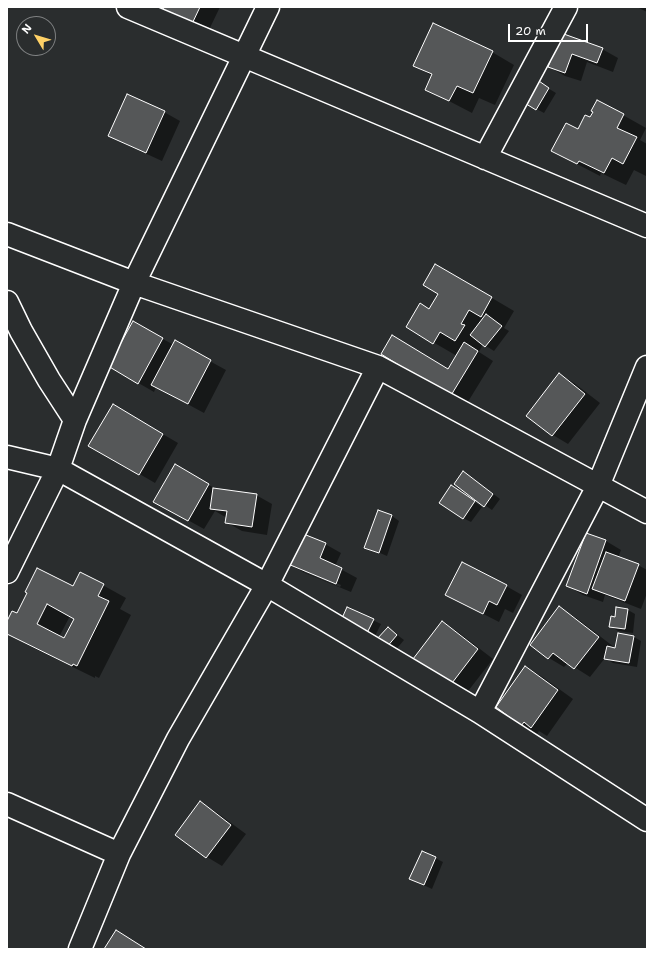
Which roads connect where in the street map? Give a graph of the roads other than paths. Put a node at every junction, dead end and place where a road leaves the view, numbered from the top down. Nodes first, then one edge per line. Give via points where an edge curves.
1 (128, 7) edge
2 (268, 7) edge
3 (566, 7) edge
4 (243, 56) junction
5 (485, 158) junction
6 (647, 226) edge
7 (7, 234) edge
8 (134, 283) junction
9 (7, 302) edge
10 (378, 367) junction
11 (647, 367) edge
12 (75, 420) junction
13 (7, 457) edge
14 (58, 469) junction
15 (598, 486) junction
16 (647, 512) edge
17 (7, 572) edge
18 (267, 585) junction
19 (480, 712) junction
20 (7, 804) edge
21 (647, 820) edge
22 (118, 854) junction
23 (80, 949) edge

1 - 4 street
2 - 4 street
3 - 5 street
4 - 5 street
4 - 8 street
5 - 6 street
7 - 8 street
8 - 10 street
8 - 12 street
9 - 12 street via 49,380
10 - 15 street
10 - 18 street
11 - 15 street
12 - 14 street
13 - 14 street
14 - 17 street
14 - 18 street
15 - 16 street
15 - 19 street
18 - 19 street
18 - 22 street via 178,739
19 - 21 street
20 - 22 street
22 - 23 street

